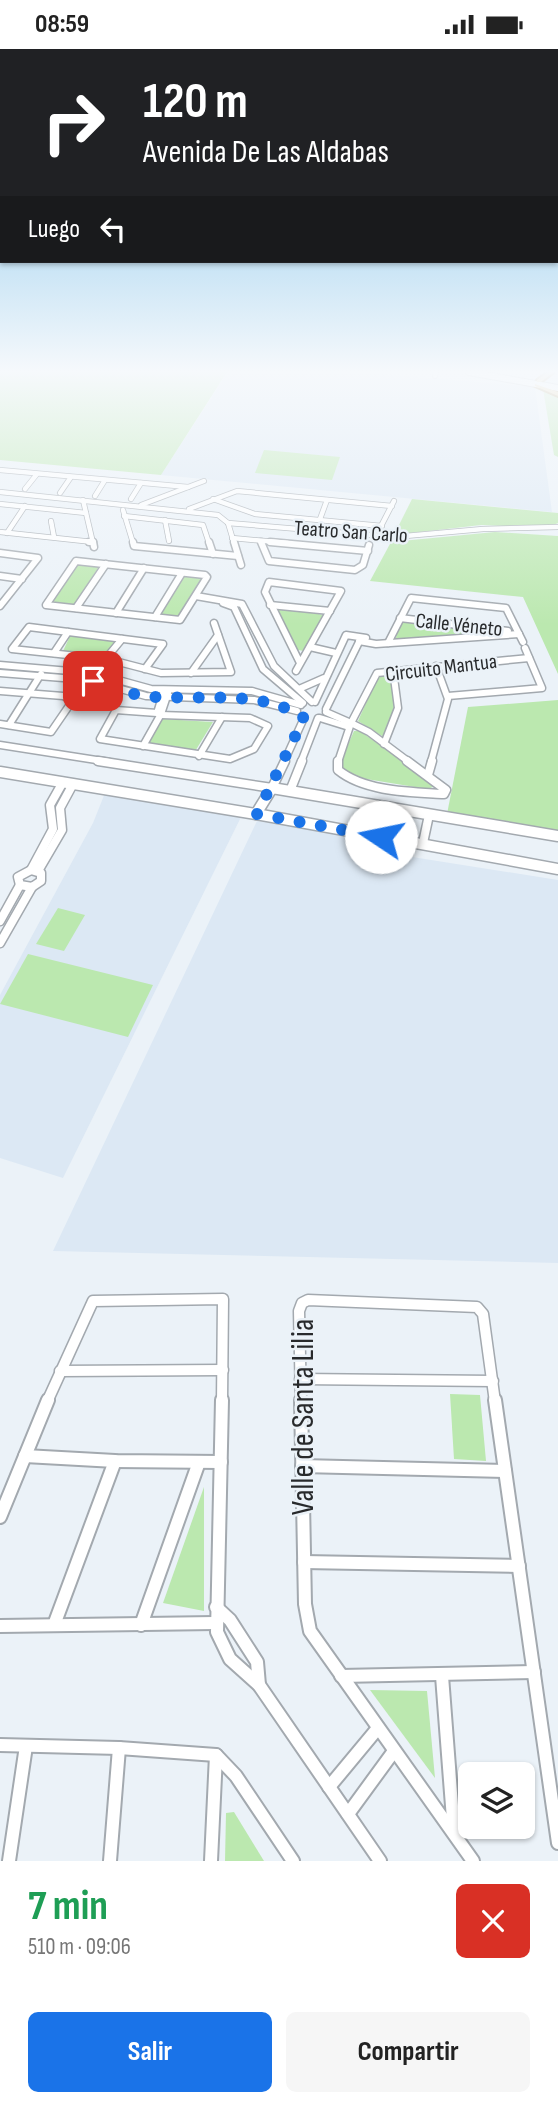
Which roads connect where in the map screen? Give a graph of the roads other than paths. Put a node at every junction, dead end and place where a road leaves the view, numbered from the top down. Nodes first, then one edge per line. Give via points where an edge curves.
1 (1, 472) edge
2 (37, 474) junction
3 (71, 477) junction
4 (105, 480) junction
5 (204, 481) dead end
6 (141, 483) junction
7 (188, 487) junction
8 (25, 489) dead end
9 (0, 492) edge
10 (60, 493) dead end
11 (95, 496) dead end
12 (131, 499) dead end
13 (213, 499) junction
14 (83, 500) junction
15 (327, 500) junction
16 (0, 504) edge
17 (25, 506) junction
18 (140, 506) junction
19 (186, 510) junction
20 (86, 513) junction
21 (165, 520) junction
22 (320, 520) junction
23 (51, 521) dead end
24 (228, 524) junction
25 (382, 526) junction
26 (558, 527) edge
27 (0, 532) edge
28 (7, 533) junction
29 (558, 534) edge
30 (54, 537) junction
31 (232, 538) junction
32 (375, 538) junction
33 (169, 541) dead end
34 (261, 541) junction
35 (0, 553) edge
36 (213, 554) junction
37 (238, 557) junction
38 (106, 564) junction
39 (242, 565) dead end
40 (144, 568) junction
41 (182, 573) junction
42 (0, 576) edge
43 (22, 579) junction
44 (196, 597) junction
45 (3, 599) edge
46 (233, 603) junction
47 (270, 605) junction
48 (0, 607) edge
49 (76, 608) junction
50 (330, 611) junction
51 (116, 613) junction
52 (155, 617) junction
53 (400, 618) junction
54 (214, 623) dead end
55 (68, 632) junction
56 (518, 633) junction
57 (218, 635) junction
58 (122, 639) junction
59 (360, 639) junction
60 (385, 643) junction
61 (310, 646) junction
62 (337, 651) junction
63 (54, 653) junction
64 (529, 658) junction
65 (108, 659) junction
66 (300, 663) junction
67 (0, 664) edge
68 (436, 666) junction
69 (145, 669) junction
70 (393, 670) junction
71 (296, 671) dead end
72 (0, 673) edge
73 (44, 673) junction
74 (191, 673) junction
75 (96, 674) junction
76 (326, 677) junction
77 (275, 680) junction
78 (90, 681) junction
79 (299, 689) junction
80 (0, 691) edge
81 (260, 692) junction
82 (32, 693) junction
83 (166, 694) junction
84 (448, 696) junction
85 (313, 702) junction
86 (301, 706) junction
87 (322, 714) junction
88 (161, 715) junction
89 (222, 717) junction
90 (304, 718) junction
91 (0, 724) edge
92 (9, 725) junction
93 (353, 726) junction
94 (384, 744) junction
95 (0, 745) edge
96 (143, 746) junction
97 (199, 756) junction
98 (0, 772) edge
99 (428, 775) junction
100 (68, 783) junction
101 (272, 788) junction
102 (290, 791) junction
103 (257, 814) junction
104 (429, 815) junction
105 (558, 836) edge
106 (423, 843) junction
107 (558, 869) edge
108 (34, 870) junction
109 (20, 885) junction
110 (32, 887) junction
111 (0, 921) edge
112 (0, 943) edge
113 (223, 1370) junction
114 (60, 1371) junction
115 (300, 1379) junction
116 (492, 1381) junction
117 (25, 1456) junction
118 (115, 1461) junction
119 (199, 1462) junction
120 (222, 1462) junction
121 (302, 1466) junction
122 (505, 1471) junction
123 (0, 1517) edge
124 (304, 1562) junction
125 (519, 1566) junction
126 (216, 1607) junction
127 (215, 1623) junction
128 (54, 1625) junction
129 (141, 1625) junction
130 (0, 1626) edge
131 (534, 1672) junction
132 (341, 1676) junction
133 (442, 1676) junction
134 (259, 1685) junction
135 (378, 1728) junction
136 (0, 1745) edge
137 (26, 1746) junction
138 (119, 1748) junction
139 (394, 1751) junction
140 (216, 1755) junction
141 (329, 1787) junction
142 (348, 1814) junction
143 (454, 1835) junction
144 (558, 1843) edge
145 (375, 1859) edge
146 (9, 1861) edge
147 (110, 1861) edge
148 (211, 1861) edge
149 (293, 1861) edge
150 (473, 1861) edge

1 - 2 street
2 - 3 street
2 - 8 street
3 - 4 street
3 - 10 street
4 - 6 street
4 - 11 street
5 - 7 street
6 - 7 street
6 - 12 street
7 - 18 street
9 - 14 street, Teatro San Carlo
13 - 15 street via 237,491
13 - 19 street
13 - 22 street via 256,514
14 - 18 street, Teatro San Carlo
14 - 20 street
15 - 22 street
15 - 25 street via 393,503
16 - 17 street
17 - 20 street
17 - 28 street
18 - 19 street, Teatro San Carlo
19 - 24 street, Teatro San Carlo via 218,515
20 - 30 street via 93,544
21 - 33 street
21 - 36 street via 203,525
21 - 36 street via 123,513 133,545
22 - 25 street
23 - 30 street
24 - 31 street
24 - 32 street, Teatro San Carlo
25 - 32 street
26 - 32 street, Teatro San Carlo
27 - 28 street
28 - 30 street
29 - 32 street, Teatro San Carlo via 495,530 417,539
31 - 34 street
31 - 37 street
34 - 34 street via 270,561 357,569 368,548
35 - 43 street via 37,558
36 - 37 street
37 - 39 street
38 - 40 street
38 - 49 street
38 - 49 street via 75,561 45,603
40 - 41 street
40 - 51 street
41 - 44 street via 207,576
41 - 52 street
42 - 43 street
43 - 45 street
44 - 46 street
44 - 52 street via 181,619
45 - 48 street
46 - 77 street via 261,665
46 - 79 street via 244,606 274,666
47 - 50 street
47 - 50 street via 264,590 267,583 340,590
47 - 66 street
49 - 51 street
50 - 61 street
51 - 52 street
53 - 56 street, Calle Véneto
53 - 56 street via 409,598 506,608
53 - 60 street
54 - 57 street
55 - 58 street
55 - 63 street
55 - 63 street via 28,627 12,649
56 - 60 street
56 - 64 street
57 - 74 street
57 - 74 street via 232,671
58 - 65 street
58 - 69 street via 163,644
59 - 60 street
59 - 62 street via 346,634
59 - 87 street
61 - 62 street
61 - 66 street
62 - 76 street
63 - 65 street
64 - 68 street, Circuito Mantua
64 - 84 street via 542,688
65 - 69 street
65 - 75 street
66 - 71 street
67 - 73 street
68 - 70 street, Circuito Mantua
68 - 84 street
69 - 74 street
70 - 93 street, Circuito Mantua via 377,673
70 - 94 street via 400,699
72 - 73 street
73 - 75 street
73 - 78 street
73 - 82 street
75 - 78 street
75 - 83 street
76 - 79 street
76 - 85 street
77 - 81 street
77 - 86 street
78 - 83 street via 138,695
79 - 85 street
80 - 82 street
81 - 83 street
81 - 86 street
82 - 92 street
82 - 92 street via 73,700 51,732
83 - 86 street
83 - 88 street
83 - 96 street via 159,711 152,714 116,710 100,737
84 - 99 street
85 - 86 street
85 - 87 street
86 - 90 street
87 - 90 street
87 - 93 street
87 - 102 street
88 - 89 street
88 - 96 street
89 - 97 street
89 - 97 street via 258,720 268,729 256,748 243,756
90 - 101 street
91 - 92 street
93 - 94 street
93 - 99 street, Circuito Mantua via 337,758 340,773 363,783 446,792
94 - 99 street
95 - 101 street
96 - 97 street
98 - 100 street
100 - 103 street
100 - 108 street via 60,808 62,830
101 - 102 street
101 - 103 street
102 - 104 street
103 - 106 street
104 - 105 street
104 - 106 street
106 - 107 street
108 - 109 street via 18,877
108 - 110 street via 42,875
109 - 110 street
109 - 111 street
110 - 112 street
113 - 114 street
113 - 114 street via 225,1303 218,1297 93,1301
113 - 120 street
114 - 117 street
115 - 116 street
115 - 116 street, Valle de Santa Lilia via 299,1311 308,1300 477,1307 483,1314
115 - 121 street, Valle de Santa Lilia
116 - 122 street, Valle de Santa Lilia
117 - 118 street
117 - 123 street
118 - 119 street
118 - 128 street
119 - 120 street
119 - 129 street
120 - 126 street
121 - 122 street
121 - 124 street, Valle de Santa Lilia
122 - 125 street, Valle de Santa Lilia
124 - 125 street
124 - 132 street, Valle de Santa Lilia via 310,1631
125 - 131 street, Valle de Santa Lilia
126 - 127 street
126 - 134 street via 257,1662
127 - 129 street
127 - 134 street via 217,1639 246,1677
128 - 129 street
128 - 130 street
131 - 133 street
131 - 144 street, Valle de Santa Lilia
132 - 133 street
132 - 135 street, Valle de Santa Lilia
133 - 143 street
134 - 141 street
135 - 139 street, Valle de Santa Lilia
135 - 141 street
136 - 137 street
137 - 138 street
137 - 146 street
138 - 140 street
138 - 147 street
139 - 142 street
139 - 143 street, Valle de Santa Lilia
140 - 148 street
140 - 149 street via 236,1776
141 - 142 street
142 - 145 street
143 - 150 street, Valle de Santa Lilia

